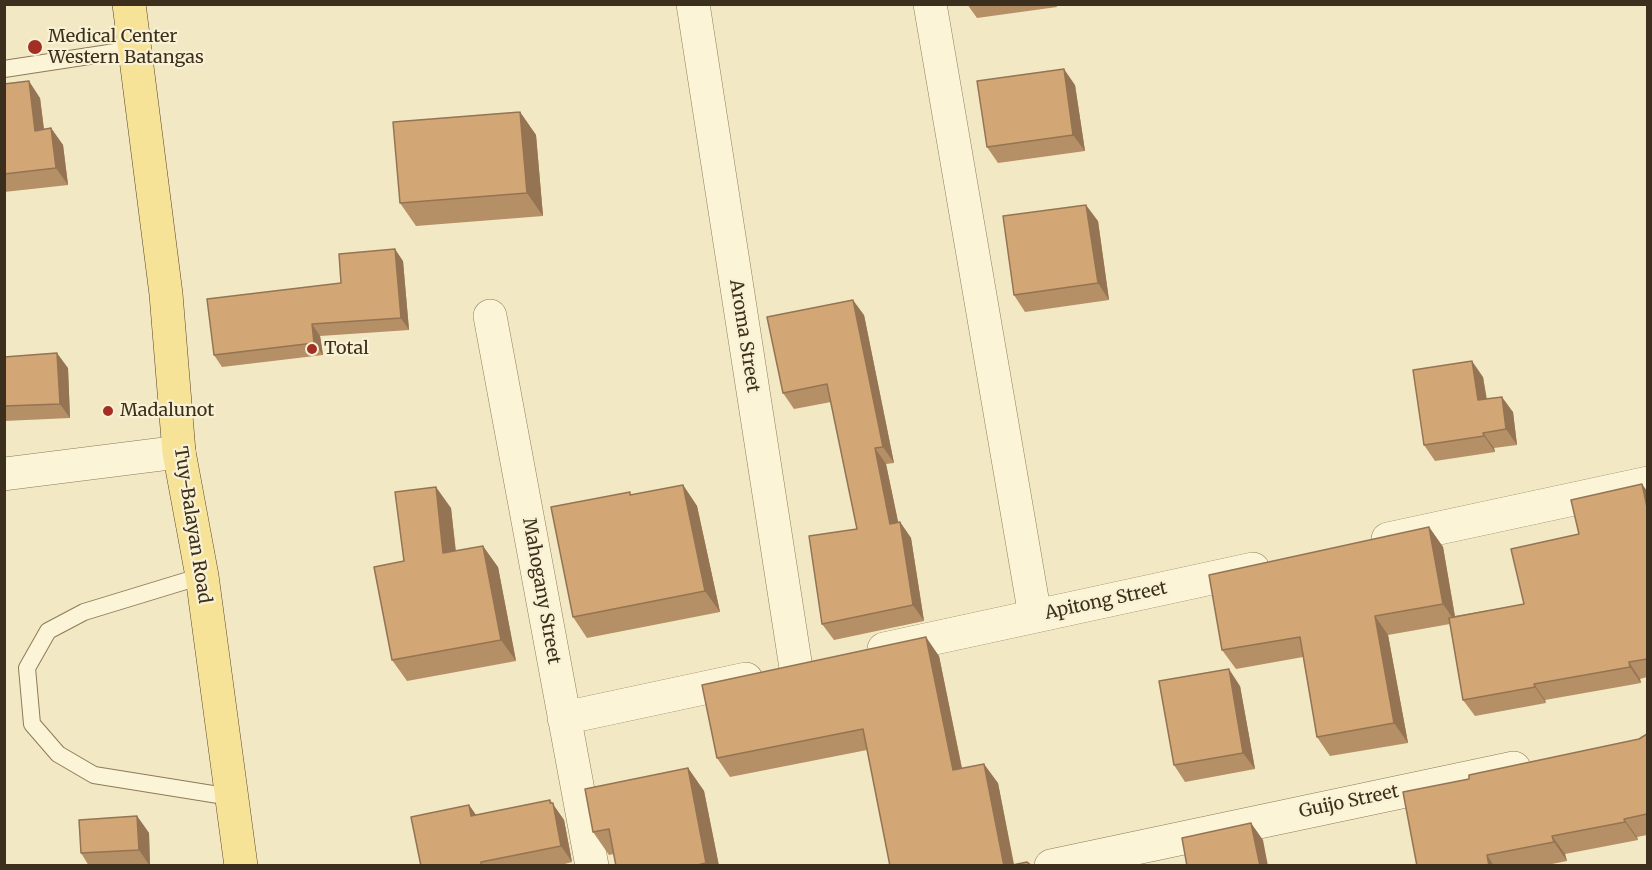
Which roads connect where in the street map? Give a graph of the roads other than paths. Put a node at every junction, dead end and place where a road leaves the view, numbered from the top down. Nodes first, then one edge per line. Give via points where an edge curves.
1 (129, 4) edge
2 (693, 4) edge
3 (930, 4) edge
4 (135, 49) junction
5 (4, 69) edge
6 (490, 316) dead end
7 (179, 452) junction
8 (4, 474) edge
9 (1647, 483) edge
10 (1359, 546) edge
11 (1278, 563) edge
12 (202, 576) junction
13 (1035, 616) junction
14 (796, 668) junction
15 (564, 718) junction
16 (1542, 762) edge
17 (231, 797) junction
18 (241, 866) edge
19 (591, 866) edge
20 (1051, 866) edge

1 - 4 main road, Tuy-Balayan Road
2 - 14 street, Aroma Street
3 - 13 street
4 - 5 lane
4 - 7 main road, Tuy-Balayan Road via 166,294
6 - 15 street, Mahogany Street
7 - 8 street
7 - 12 main road, Tuy-Balayan Road
9 - 10 street
11 - 13 street, Apitong Street
12 - 17 main road, Tuy-Balayan Road
12 - 17 lane via 84,612 48,631 27,668 32,724 58,754 94,775
13 - 14 street, Apitong Street
14 - 15 street, Apitong Street
15 - 19 street, Mahogany Street
16 - 20 street, Guijo Street
17 - 18 main road, Tuy-Balayan Road

